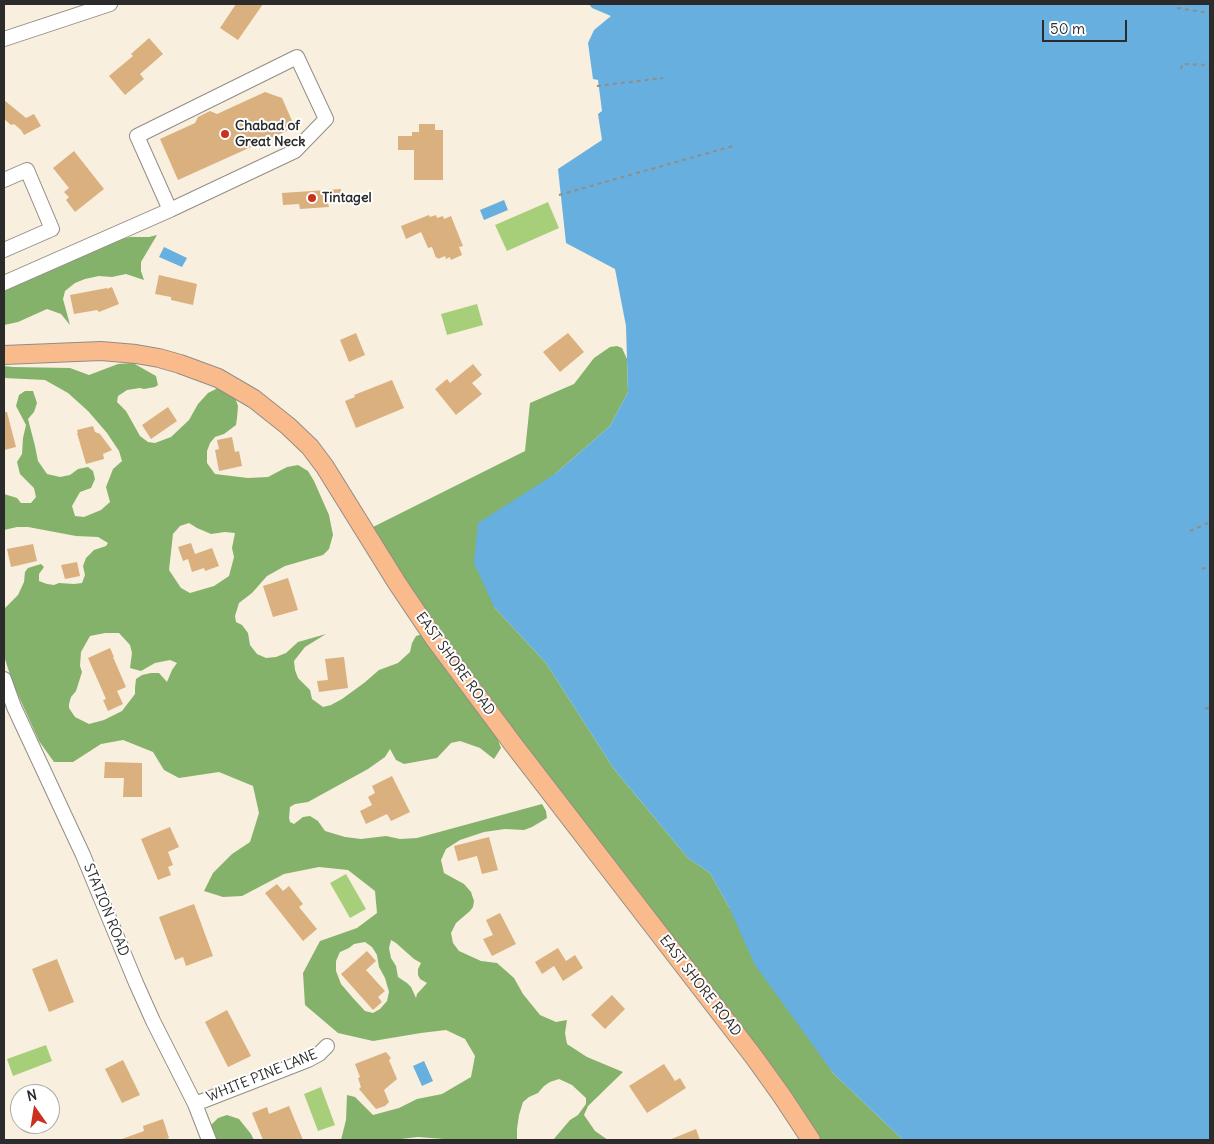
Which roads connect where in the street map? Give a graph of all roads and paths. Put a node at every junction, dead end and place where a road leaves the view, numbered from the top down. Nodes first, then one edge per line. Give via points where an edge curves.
1 (110, 4) edge
2 (1177, 8) dead end
3 (1210, 13) edge
4 (4, 39) edge
5 (1210, 65) edge
6 (1182, 69) dead end
7 (664, 78) dead end
8 (597, 86) dead end
9 (733, 146) dead end
10 (4, 180) edge
11 (559, 195) dead end
12 (170, 210) junction
13 (4, 250) edge
14 (4, 283) edge
15 (4, 355) edge
16 (1210, 522) edge
17 (1190, 531) dead end
18 (1210, 566) edge
19 (1202, 569) dead end
20 (4, 679) edge
21 (1205, 708) dead end
22 (1210, 708) edge
23 (9, 709) edge
24 (327, 1046) dead end
25 (195, 1104) junction
26 (210, 1140) edge
27 (811, 1140) edge

1 - 4 street
2 - 3 path
5 - 6 path via 1182,64
7 - 8 path
9 - 11 path
10 - 13 street via 27,170 52,229
12 - 12 street via 137,136 298,57 326,119 294,151
12 - 14 street
15 - 27 main road, EAST SHORE ROAD via 101,351 159,358 180,364 218,378 254,399 310,447 434,638 754,1057
16 - 17 path
18 - 19 path
20 - 23 street, STATION ROAD
21 - 22 path
23 - 25 street, STATION ROAD via 83,855 132,975
24 - 25 street, WHITE PINE LANE via 314,1057
25 - 26 street, STATION ROAD

